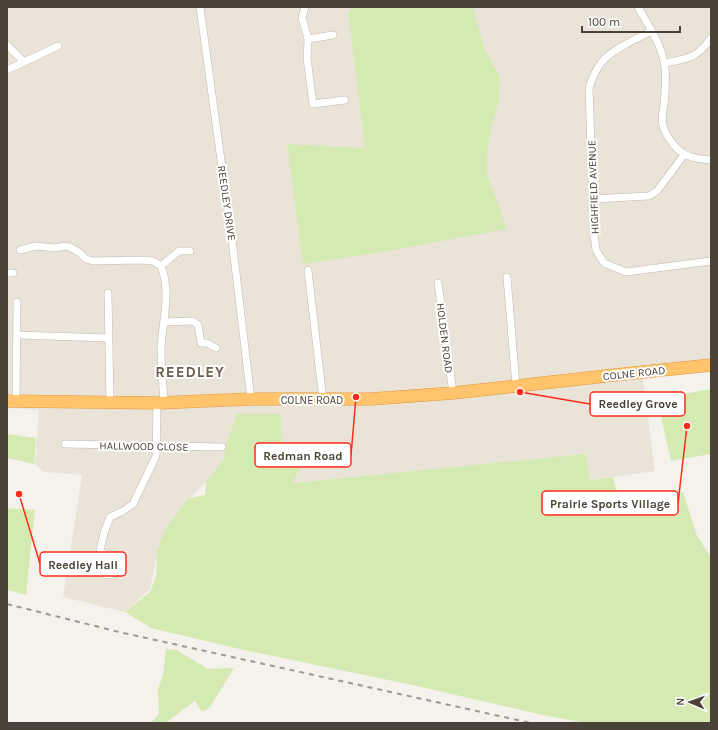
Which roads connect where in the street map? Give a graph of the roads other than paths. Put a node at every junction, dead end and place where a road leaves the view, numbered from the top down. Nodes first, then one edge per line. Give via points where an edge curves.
1 (200, 7) edge
2 (305, 7) edge
3 (639, 7) edge
4 (651, 32) junction
5 (333, 35) dead end
6 (711, 38) edge
7 (308, 40) junction
8 (7, 46) edge
9 (58, 46) dead end
10 (24, 62) junction
11 (665, 63) junction
12 (7, 70) edge
13 (345, 100) dead end
14 (684, 155) junction
15 (711, 160) edge
16 (592, 199) junction
17 (20, 250) dead end
18 (190, 251) dead end
19 (711, 261) edge
20 (161, 266) junction
21 (308, 270) dead end
22 (507, 277) dead end
23 (438, 283) dead end
24 (108, 293) dead end
25 (17, 302) dead end
26 (164, 322) junction
27 (16, 335) junction
28 (108, 338) junction
29 (216, 348) dead end
30 (711, 365) edge
31 (516, 386) junction
32 (453, 393) junction
33 (251, 399) junction
34 (323, 400) junction
35 (11, 401) edge
36 (110, 402) junction
37 (160, 403) junction
38 (65, 444) dead end
39 (157, 446) junction
40 (222, 447) dead end
41 (101, 553) dead end

1 - 33 street, REEDLEY DRIVE
2 - 7 street via 302,18
3 - 4 street
4 - 11 street
4 - 16 street, HIGHFIELD AVENUE via 602,61 593,76 589,88
5 - 7 street
6 - 11 street via 692,58
7 - 13 street via 307,58 313,104
8 - 10 street
9 - 10 street
10 - 12 street
11 - 14 street via 663,126 669,140
14 - 15 street
14 - 16 street via 657,191 649,196
16 - 19 street, HIGHFIELD AVENUE via 596,250 609,266 626,272
17 - 20 street via 36,246 64,246 80,252 86,259 153,261
18 - 20 street via 179,251
20 - 26 street via 166,303
21 - 34 street
22 - 31 street
23 - 32 street, HOLDEN ROAD
24 - 28 street
25 - 27 street
26 - 29 street via 193,321 198,324 201,343 207,342
26 - 37 street
27 - 28 street
27 - 35 street
28 - 36 street
30 - 31 highway, COLNE ROAD
31 - 32 highway, COLNE ROAD
32 - 34 highway, COLNE ROAD
33 - 34 highway, COLNE ROAD
33 - 37 highway, COLNE ROAD
35 - 36 highway, COLNE ROAD
36 - 37 highway, COLNE ROAD
37 - 39 street
38 - 39 street, HALLWOOD CLOSE
39 - 40 street, HALLWOOD CLOSE
39 - 41 street via 156,456 133,504 110,517

